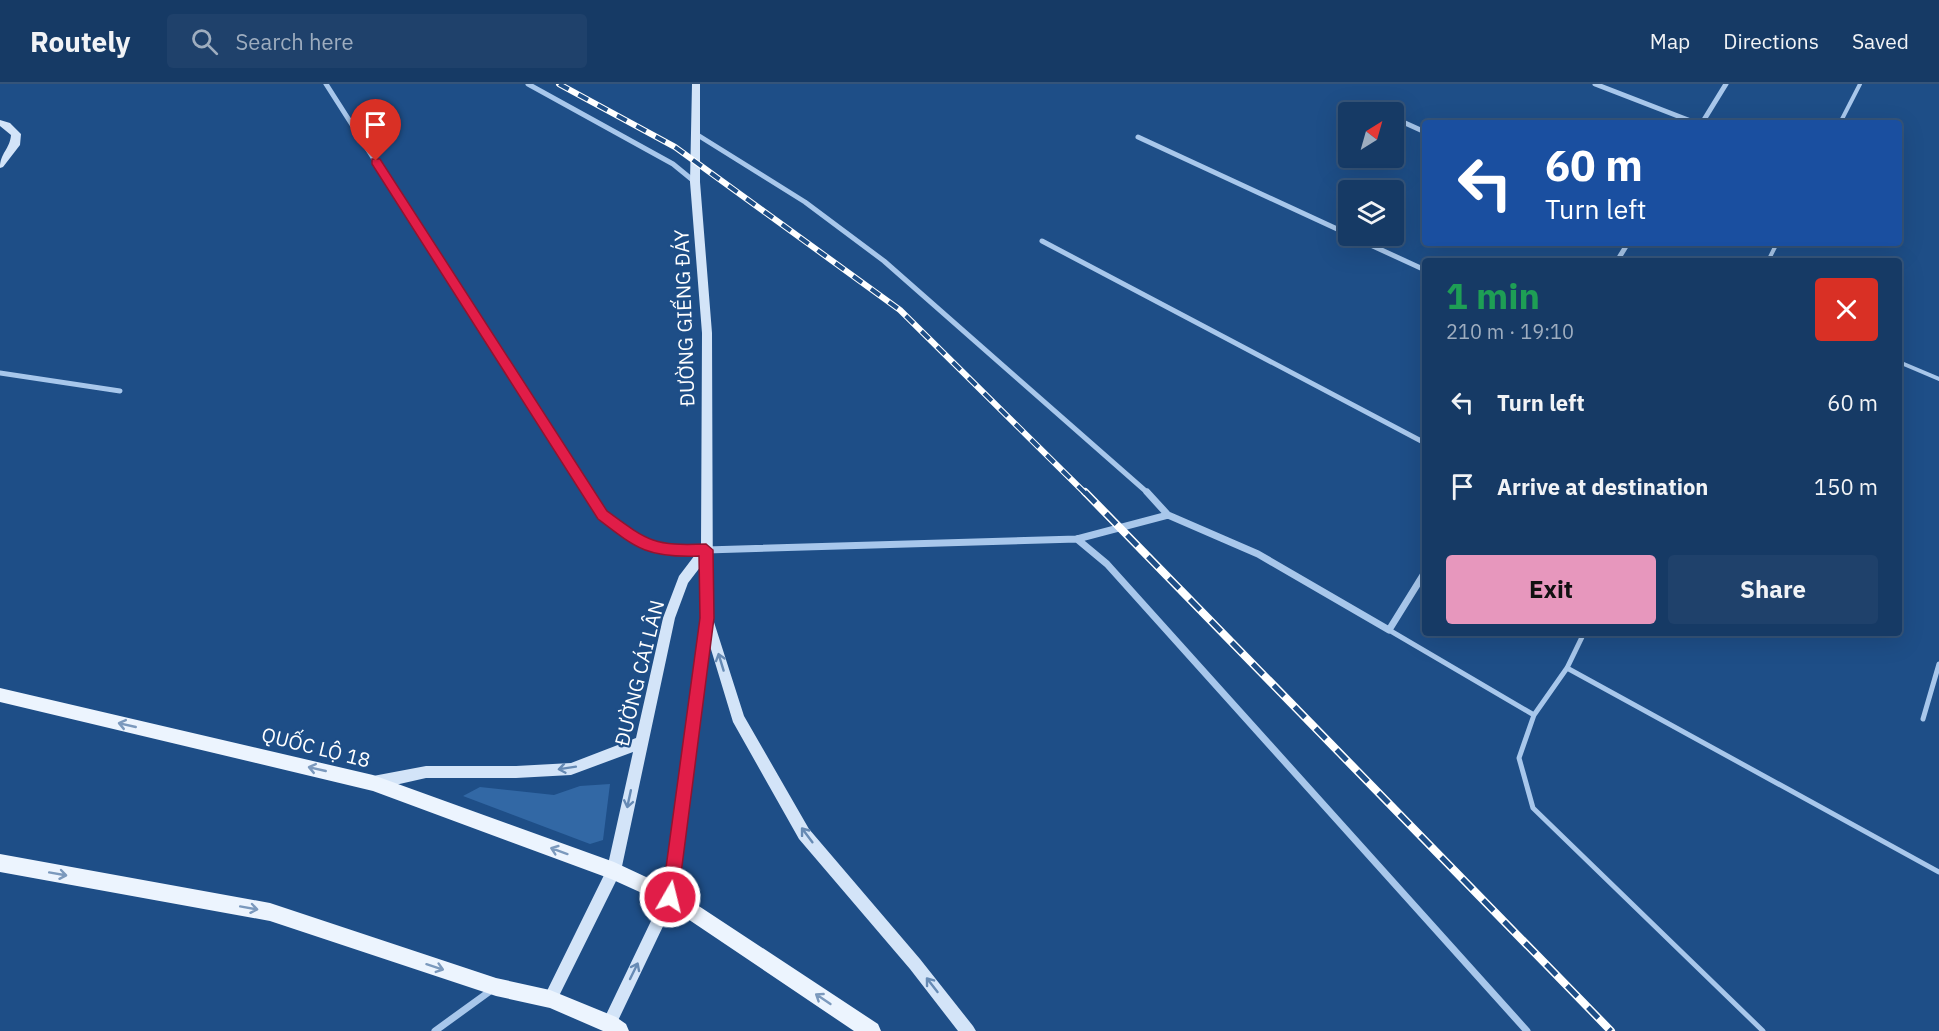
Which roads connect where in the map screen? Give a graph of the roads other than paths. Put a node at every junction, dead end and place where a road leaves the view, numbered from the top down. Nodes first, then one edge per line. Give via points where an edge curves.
1 (326, 84) edge
2 (528, 84) edge
3 (696, 84) edge
4 (1595, 84) edge
5 (1726, 84) edge
6 (1860, 84) edge
7 (1688, 120) edge
8 (1704, 120) edge
9 (1842, 120) edge
10 (0, 123) edge
11 (1404, 123) edge
12 (1422, 131) edge
13 (696, 134) junction
14 (1138, 137) dead end
15 (0, 165) edge
16 (695, 182) junction
17 (1338, 229) edge
18 (1042, 241) dead end
19 (1374, 246) edge
20 (1422, 269) edge
21 (1902, 363) edge
22 (0, 373) edge
23 (1939, 379) edge
24 (120, 391) dead end
25 (1422, 441) edge
26 (1168, 515) junction
27 (1077, 539) junction
28 (706, 550) junction
29 (1422, 577) edge
30 (707, 618) junction
31 (1389, 630) junction
32 (1583, 636) edge
33 (1939, 664) edge
34 (1567, 668) junction
35 (0, 695) edge
36 (1534, 715) junction
37 (1923, 719) dead end
38 (642, 742) junction
39 (373, 783) junction
40 (0, 863) edge
41 (614, 870) junction
42 (1939, 872) edge
43 (670, 897) junction
44 (496, 987) junction
45 (550, 999) junction
46 (614, 1027) edge
47 (435, 1031) edge
48 (871, 1031) edge
49 (968, 1031) edge
50 (1527, 1031) edge
51 (1763, 1031) edge

1 - 28 street via 602,515 641,544 673,551
2 - 16 street via 673,164
3 - 13 main road, ĐƯỜNG GIẾNG ĐÁY
4 - 7 street
5 - 8 street
6 - 9 lane
10 - 15 main road via 16,134 15,145
11 - 12 street
13 - 16 main road, ĐƯỜNG GIẾNG ĐÁY
13 - 26 street via 805,202 884,261 1141,484
14 - 17 street
16 - 28 main road, ĐƯỜNG GIẾNG ĐÁY via 707,333
18 - 25 street
19 - 20 street
21 - 23 lane
22 - 24 street
26 - 27 street
26 - 31 street via 1258,554
27 - 28 street
27 - 50 street via 1107,564
28 - 30 main road
28 - 38 main road, ĐƯỜNG CÁI LÂN via 683,580 669,618
29 - 31 street
30 - 43 main road
49 -> 30 main road via 804,834 738,718
31 - 36 lane
32 - 34 lane
33 - 37 lane
34 - 36 lane
34 - 42 lane
39 -> 35 main road, QUỐC LỘ 18
36 - 51 lane via 1519,758 1533,808
38 -> 39 main road via 571,769 426,772
38 -> 41 main road, ĐƯỜNG CÁI LÂN
41 -> 39 main road, QUỐC LỘ 18
40 -> 44 main road via 270,912
41 - 43 main road, QUỐC LỘ 18
41 - 45 main road, ĐƯỜNG CÁI LÂN
46 -> 43 main road
48 -> 43 main road, QUỐC LỘ 18
44 - 45 main road
44 - 47 street
45 - 46 main road

